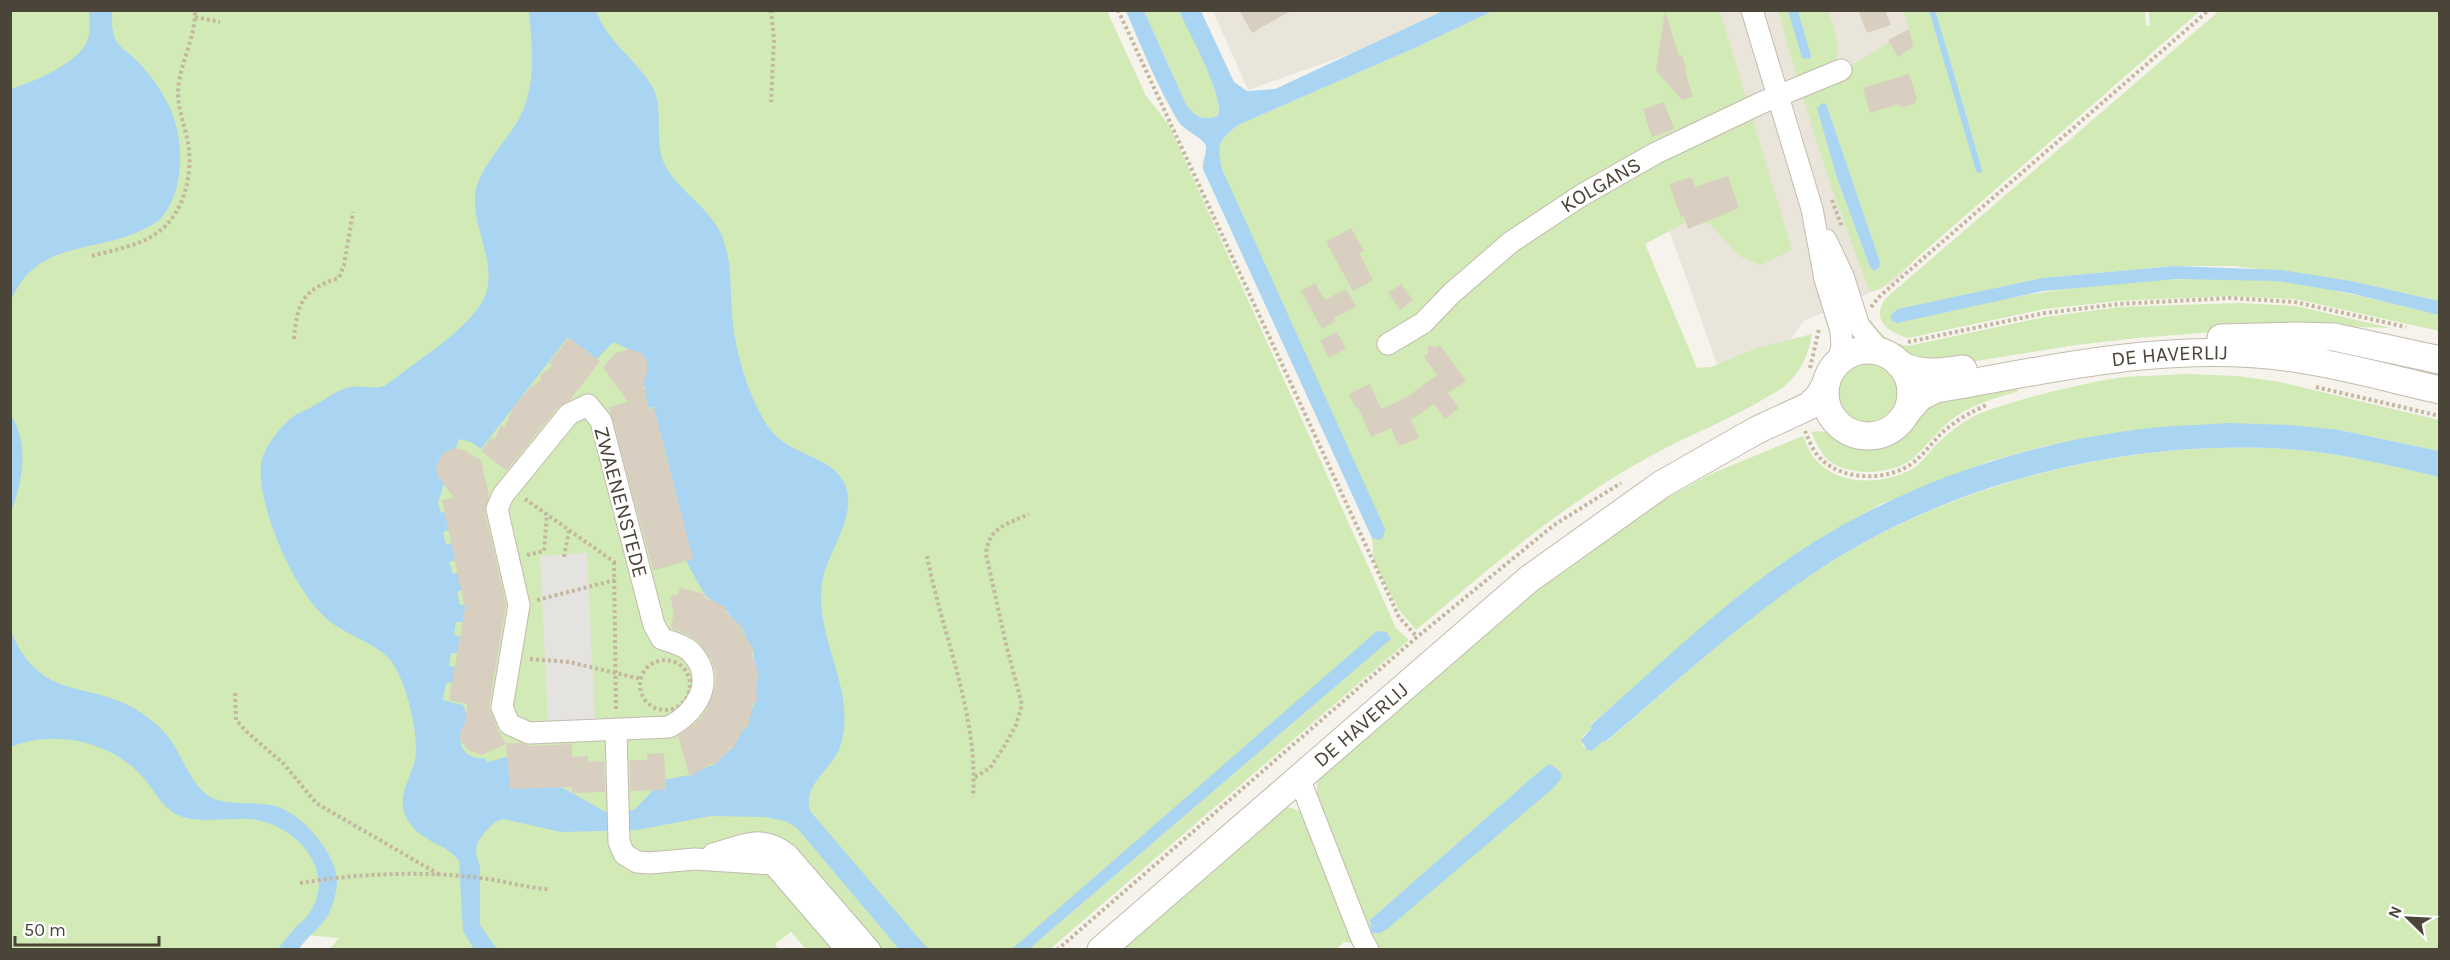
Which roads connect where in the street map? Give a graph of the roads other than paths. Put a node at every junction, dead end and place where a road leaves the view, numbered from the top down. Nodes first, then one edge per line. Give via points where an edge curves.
1 (1752, 10) edge
2 (1841, 70) dead end
3 (1778, 96) junction
4 (1812, 209) junction
5 (1388, 344) dead end
6 (1894, 352) junction
7 (2439, 360) edge
8 (1831, 374) junction
9 (2439, 390) edge
10 (1907, 411) junction
11 (1841, 427) junction
12 (1627, 511) junction
13 (616, 729) junction
14 (1299, 778) junction
15 (694, 859) junction
16 (847, 950) edge
17 (870, 950) edge
18 (1101, 950) edge
19 (1368, 950) edge

1 - 3 street
2 - 3 street, KOLGANS
3 - 4 street
3 - 5 street, KOLGANS via 1656,153 1582,195 1511,242 1423,323
4 - 6 street via 1843,276 1859,326
4 - 8 street via 1825,279 1841,332 1842,347
6 - 7 street, DE HAVERLIJ via 1913,371 1932,373 2119,347 2242,336 2296,336 2334,337
6 - 8 street via 1860,350 1845,356
6 - 10 street via 1910,388
8 - 11 street via 1826,403
8 - 12 street, DE HAVERLIJ via 1809,406 1757,430 1662,484
9 - 10 street, DE HAVERLIJ via 2292,358 2190,353 2121,357 1936,389 1920,397
10 - 11 street via 1889,430 1877,435 1854,434
11 - 12 street, DE HAVERLIJ via 1816,423
12 - 14 street, DE HAVERLIJ via 1529,579
13 - 13 street, ZWAENENSTEDE via 669,727 683,720 696,705 703,685 700,667 691,653 662,639 654,625 601,421 588,405 569,414 497,508 519,605 502,707 508,724 529,733
13 - 15 street via 616,802 619,842 624,854 637,862
14 - 18 street, DE HAVERLIJ
14 - 19 street
15 - 16 street via 773,864
15 - 17 street via 759,842 775,844

